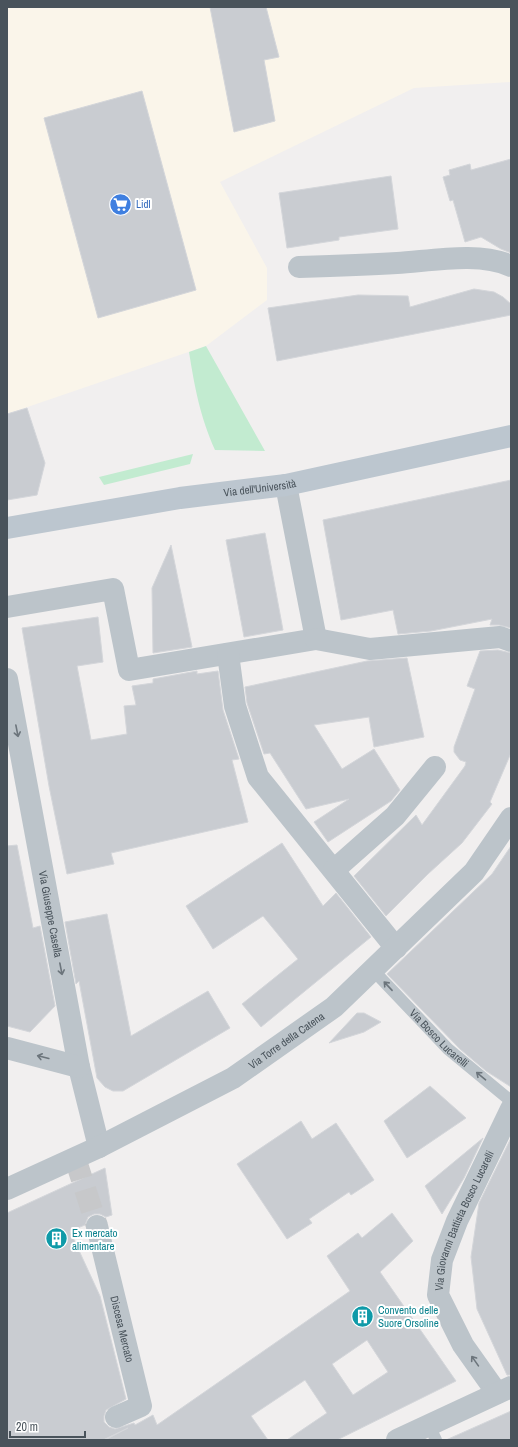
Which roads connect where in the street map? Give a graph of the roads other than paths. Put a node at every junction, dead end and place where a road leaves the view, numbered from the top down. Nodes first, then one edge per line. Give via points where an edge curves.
1 (511, 266) edge
2 (299, 267) dead end
3 (511, 436) edge
4 (286, 485) junction
5 (7, 528) edge
6 (7, 607) edge
7 (316, 639) junction
8 (511, 641) edge
9 (228, 654) junction
10 (7, 679) edge
11 (435, 766) dead end
12 (511, 818) edge
13 (334, 870) junction
14 (396, 948) junction
15 (373, 970) junction
16 (7, 1048) edge
17 (79, 1067) junction
18 (511, 1101) edge
19 (511, 1109) edge
20 (99, 1147) junction
21 (7, 1190) edge
22 (97, 1226) tunnel mouth
23 (504, 1390) edge
24 (116, 1417) dead end
25 (430, 1435) edge
26 (397, 1440) edge

1 - 2 street via 502,262 471,258
3 - 4 street, Via dell'Università
4 - 5 street, Via dell'Università via 180,498
4 - 7 street
6 - 9 street via 113,589 128,670
7 - 8 street via 370,648 500,637
7 - 9 street
9 - 13 street via 235,706 258,777
10 -> 17 street, Via Giuseppe Casella
11 - 13 street via 395,816
12 - 14 street, Via Torre della Catena via 474,872
13 - 14 street
14 - 15 street, Via Torre della Catena
18 -> 15 lane, Via Bosco Lucarelli via 448,1049
15 - 20 street, Via Torre della Catena via 334,1007 233,1078
17 -> 16 street
17 - 20 street, Via Giuseppe Casella
23 -> 19 street, Via Giovanni Battista Bosco Lucarelli via 463,1345 438,1295 442,1260 457,1221
20 - 21 street, Via Torre della Catena
22 - 24 street, Discesa Mercato via 141,1406
23 - 25 street
25 - 26 street

